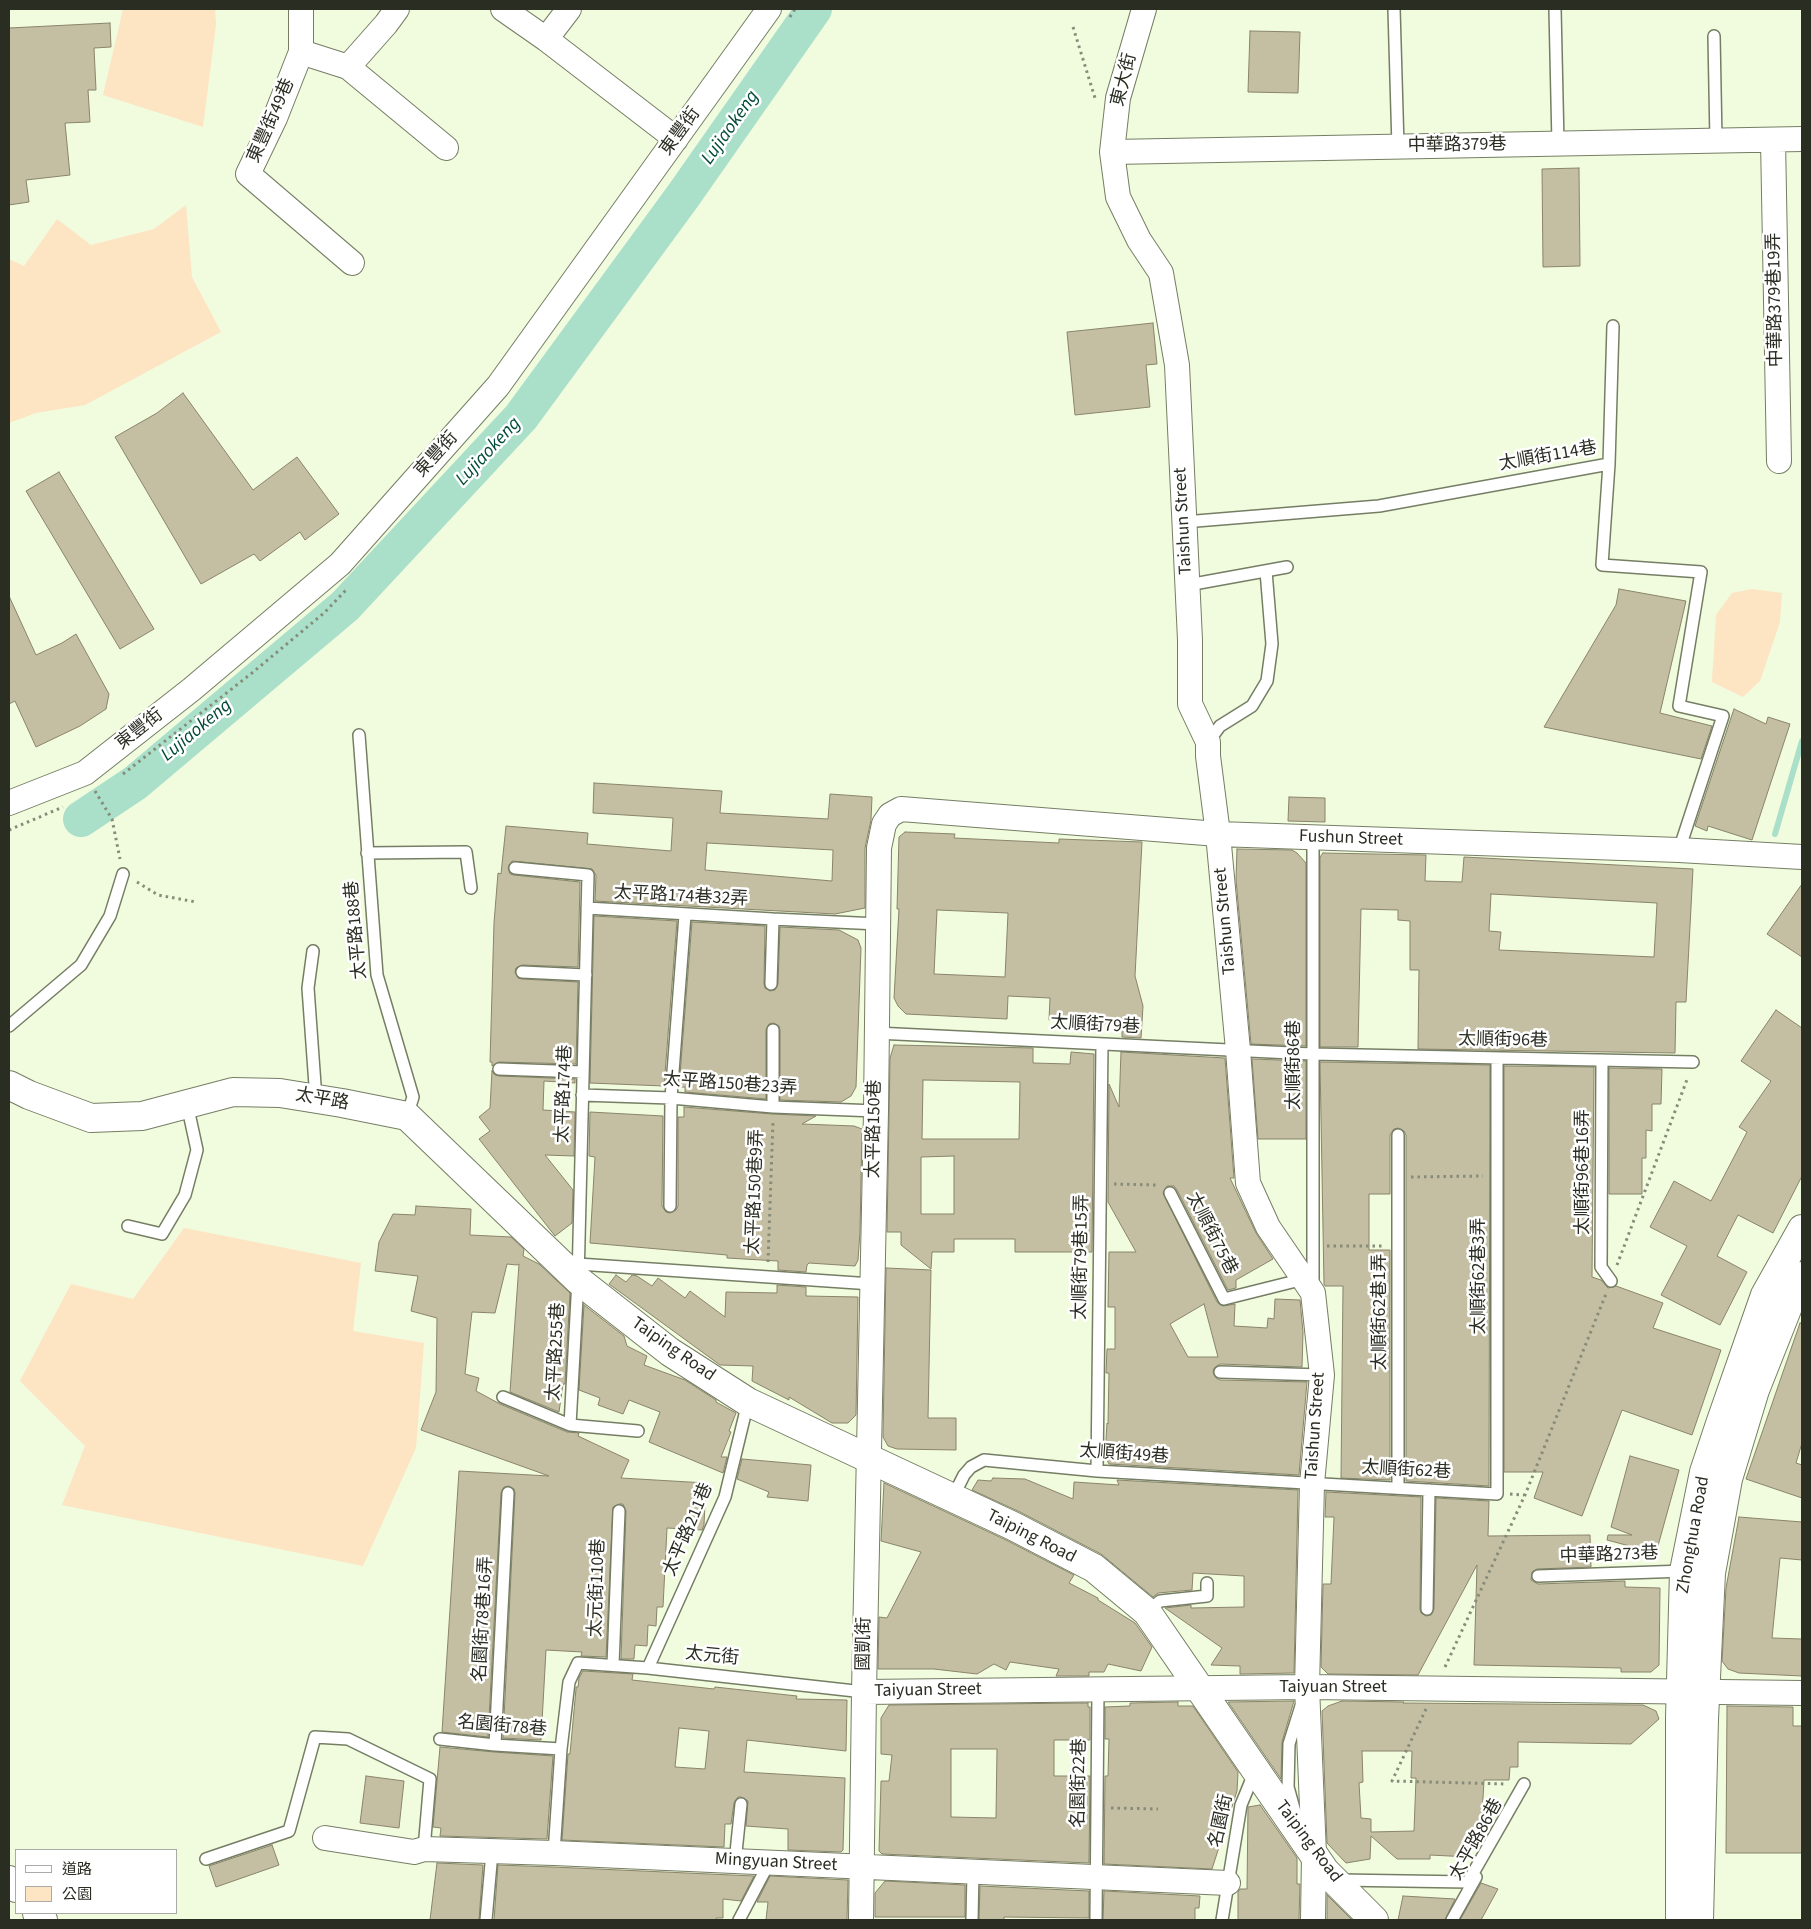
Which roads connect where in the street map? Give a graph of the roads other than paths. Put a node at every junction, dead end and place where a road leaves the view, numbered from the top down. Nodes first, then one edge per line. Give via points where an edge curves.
1 (301, 9) edge
2 (397, 9) edge
3 (503, 9) edge
4 (569, 9) edge
5 (769, 9) edge
6 (1144, 9) edge
7 (1394, 9) edge
8 (1555, 9) edge
9 (1714, 36) dead end
10 (546, 39) junction
11 (301, 52) junction
12 (348, 67) junction
13 (676, 139) junction
14 (1802, 139) edge
15 (1773, 140) junction
16 (1716, 141) junction
17 (1558, 144) junction
18 (1398, 147) junction
19 (446, 148) dead end
20 (1112, 152) junction
21 (352, 263) dead end
22 (1613, 326) dead end
23 (1778, 461) dead end
24 (1609, 464) junction
25 (1184, 522) junction
26 (1287, 567) dead end
27 (1266, 570) junction
28 (1188, 585) junction
29 (359, 735) dead end
30 (1208, 742) junction
31 (9, 803) edge
32 (901, 809) joint
33 (1218, 834) junction
34 (1313, 838) junction
35 (1679, 850) junction
36 (367, 853) junction
37 (1802, 857) edge
38 (515, 868) dead end
39 (123, 874) road end
40 (471, 888) dead end
41 (587, 908) junction
42 (685, 915) junction
43 (773, 920) junction
44 (878, 924) junction
45 (313, 951) dead end
46 (522, 972) dead end
47 (586, 975) junction
48 (770, 984) dead end
49 (9, 1026) edge
50 (773, 1030) dead end
51 (876, 1033) junction
52 (1102, 1044) junction
53 (1238, 1050) junction
54 (1312, 1054) junction
55 (1497, 1058) junction
56 (1602, 1060) junction
57 (1693, 1062) road end
58 (500, 1069) dead end
59 (583, 1072) junction
60 (9, 1085) edge
61 (582, 1095) junction
62 (671, 1098) junction
63 (316, 1099) junction
64 (187, 1104) junction
65 (773, 1107) junction
66 (876, 1112) junction
67 (407, 1116) junction
68 (1398, 1135) dead end
69 (1170, 1193) road end
70 (670, 1206) dead end
71 (128, 1226) dead end
72 (1802, 1229) edge
73 (578, 1272) junction
74 (1802, 1276) edge
75 (1611, 1281) road end
76 (872, 1284) junction
77 (1308, 1286) junction
78 (1220, 1372) dead end
79 (1322, 1375) junction
80 (503, 1397) dead end
81 (748, 1402) junction
82 (570, 1425) junction
83 (638, 1431) dead end
84 (869, 1458) junction
85 (1097, 1471) junction
86 (1312, 1484) junction
87 (1398, 1488) junction
88 (1429, 1490) junction
89 (508, 1494) dead end
90 (1497, 1494) joint
91 (952, 1498) junction
92 (619, 1511) dead end
93 (1698, 1572) junction
94 (1538, 1576) dead end
95 (1207, 1583) dead end
96 (1427, 1609) dead end
97 (1147, 1612) junction
98 (613, 1665) junction
99 (648, 1668) junction
100 (568, 1682) joint
101 (1307, 1687) junction
102 (1200, 1688) junction
103 (1098, 1690) junction
104 (1693, 1691) junction
105 (864, 1692) junction
106 (1802, 1693) edge
107 (440, 1739) dead end
108 (495, 1745) junction
109 (561, 1749) junction
110 (1256, 1769) junction
111 (740, 1804) dead end
112 (325, 1838) dead end
113 (1309, 1847) junction
114 (424, 1849) junction
115 (492, 1852) junction
116 (554, 1853) junction
117 (206, 1860) dead end
118 (735, 1862) junction
119 (769, 1863) junction
120 (862, 1867) junction
121 (973, 1872) junction
122 (1096, 1877) junction
123 (1335, 1880) junction
124 (1228, 1883) junction
125 (486, 1920) edge
126 (739, 1920) edge
127 (861, 1920) edge
128 (972, 1920) edge
129 (1096, 1920) edge
130 (1222, 1920) edge
131 (1313, 1920) edge
132 (1374, 1920) edge
133 (1452, 1920) edge
134 (1680, 1920) edge
135 (1699, 1920) edge

1 - 11 street, 東豐街49巷
2 - 12 street
3 - 10 street
4 - 10 street
5 - 13 street, 東豐街
6 - 20 street, 東大街 via 1118,98
7 - 18 lane
8 - 17 lane
9 - 16 lane
10 - 13 street
11 - 12 street
11 - 21 street, 東豐街49巷 via 248,174
12 - 19 street
13 - 31 street, 東豐街 via 498,386 340,564 192,689 85,773
14 - 15 street, 中華路379巷
15 - 16 street, 中華路379巷
15 - 23 street, 中華路379巷19弄
16 - 17 street, 中華路379巷
17 - 18 street, 中華路379巷
18 - 20 street, 中華路379巷
20 - 25 street, Taishun Street via 1118,197 1139,240 1161,273 1177,365
22 - 24 lane
24 - 25 lane, 太順街114巷 via 1379,506
24 - 35 lane, 太順街114巷 via 1602,565 1701,572 1679,706 1722,716
25 - 28 street, Taishun Street
26 - 27 lane
27 - 28 lane
27 - 30 lane via 1272,644 1267,681 1252,706 1220,726
28 - 30 street, Taishun Street via 1190,704
29 - 36 lane, 太平路188巷
30 - 33 street, Taishun Street
32 - 33 street, Fushun Street
32 - 44 street, 太平路150巷 via 890,815 884,824 879,848
33 - 34 street, Fushun Street
33 - 53 street, Taishun Street
34 - 35 street, Fushun Street
34 - 54 lane, 太順街86巷
35 - 37 street, Fushun Street
36 - 40 lane via 466,852
36 - 67 lane, 太平路188巷 via 377,975 413,1097
38 - 41 lane, 太平路174巷 via 588,874
39 - 49 lane via 110,916 81,965
41 - 42 lane, 太平路174巷32弄
41 - 47 lane, 太平路174巷
42 - 43 lane, 太平路174巷32弄
42 - 62 lane
43 - 44 lane, 太平路174巷32弄
43 - 48 lane
44 - 51 street, 太平路150巷
45 - 63 lane via 308,988
46 - 47 lane
47 - 59 lane, 太平路174巷
50 - 65 lane
51 - 52 lane, 太順街79巷
51 - 66 street, 太平路150巷
52 - 53 lane, 太順街79巷
52 - 85 lane, 太順街79巷15弄
53 - 54 lane, 太順街79巷
53 - 77 street, Taishun Street via 1248,1183 1268,1227
54 - 55 lane, 太順街96巷
54 - 77 lane, 太順街86巷 via 1313,1246
55 - 56 lane, 太順街96巷
55 - 90 lane, 太順街62巷3弄
56 - 57 lane, 太順街96巷
56 - 75 lane, 太順街96巷16弄 via 1600,1267
58 - 59 lane
59 - 61 lane, 太平路174巷
60 - 64 street, 太平路 via 91,1118 142,1116
61 - 62 lane, 太平路150巷23弄
61 - 73 lane, 太平路174巷
62 - 65 lane, 太平路150巷23弄
62 - 70 lane
63 - 64 street, 太平路 via 280,1093 234,1092
63 - 67 street, 太平路
64 - 71 lane via 197,1150 184,1195 162,1234
65 - 66 lane, 太平路150巷23弄
66 - 76 street, 太平路150巷
67 - 73 street
68 - 87 lane, 太順街62巷1弄
69 - 77 lane, 太順街75巷 via 1224,1299
72 - 93 street, Zhonghua Road via 1765,1295 1704,1472
73 - 76 lane
73 - 81 street, Taiping Road via 670,1352
73 - 82 lane, 太平路255巷
74 - 93 street, Zhonghua Road via 1755,1390
76 - 84 street, 太平路150巷
77 - 79 street, Taishun Street
78 - 79 lane
79 - 86 street, Taishun Street
80 - 82 lane, 太平路255巷
81 - 84 street, Taiping Road
81 - 99 lane, 太平路211巷 via 725,1497
82 - 83 lane, 太平路255巷
84 - 91 street, Taiping Road
84 - 105 street, 國凱街
85 - 86 lane, 太順街49巷
85 - 91 lane, 太順街49巷 via 984,1460 964,1475
86 - 87 lane, 太順街62巷
86 - 101 street, Taishun Street
87 - 88 lane, 太順街62巷
88 - 90 lane, 太順街62巷
88 - 96 lane
89 - 108 lane, 名園街78巷16弄
91 - 97 street, Taiping Road via 1094,1568
92 - 98 lane, 太元街110巷
93 - 94 lane, 中華路273巷
93 - 104 street, Zhonghua Road
95 - 97 lane via 1207,1596 1160,1601
97 - 102 street, Taiping Road
98 - 99 lane, 太元街
98 - 100 lane, 太元街 via 578,1663
99 - 105 lane, 太元街
100 - 109 lane, 名園街78巷
101 - 102 street, Taiyuan Street
101 - 104 street, Taiyuan Street
101 - 113 street, Taishun Street
102 - 103 street, Taiyuan Street
102 - 110 street, Taiping Road
103 - 105 street, Taiyuan Street
103 - 122 lane, 名園街22巷
104 - 106 street, Taiyuan Street
104 - 134 street, Zhonghua Road
104 - 135 street, Zhonghua Road
105 - 120 street, 國凱街
107 - 108 lane, 名園街78巷
108 - 109 lane, 名園街78巷
109 - 116 lane, 名園街78巷
110 - 113 street, Taiping Road
110 - 124 lane, 名園街 via 1240,1805
111 - 118 lane
112 - 114 street, Mingyuan Street via 414,1852
113 - 123 street, Taiping Road
113 - 131 street
114 - 115 street, Mingyuan Street
114 - 117 lane via 430,1779 348,1739 315,1737 289,1831
115 - 116 street, Mingyuan Street
115 - 125 lane
116 - 118 street, Mingyuan Street
118 - 119 street, Mingyuan Street
119 - 120 street, Mingyuan Street
119 - 126 lane
120 - 121 street, Mingyuan Street
120 - 127 street, 國凱街
121 - 122 street, Mingyuan Street
121 - 128 lane
122 - 124 street, Mingyuan Street
122 - 129 lane, 名園街22巷
123 - 132 street, Taiping Road
123 - 133 lane, 太平路86巷 via 1468,1882 1528,1781
124 - 130 lane, 名園街

